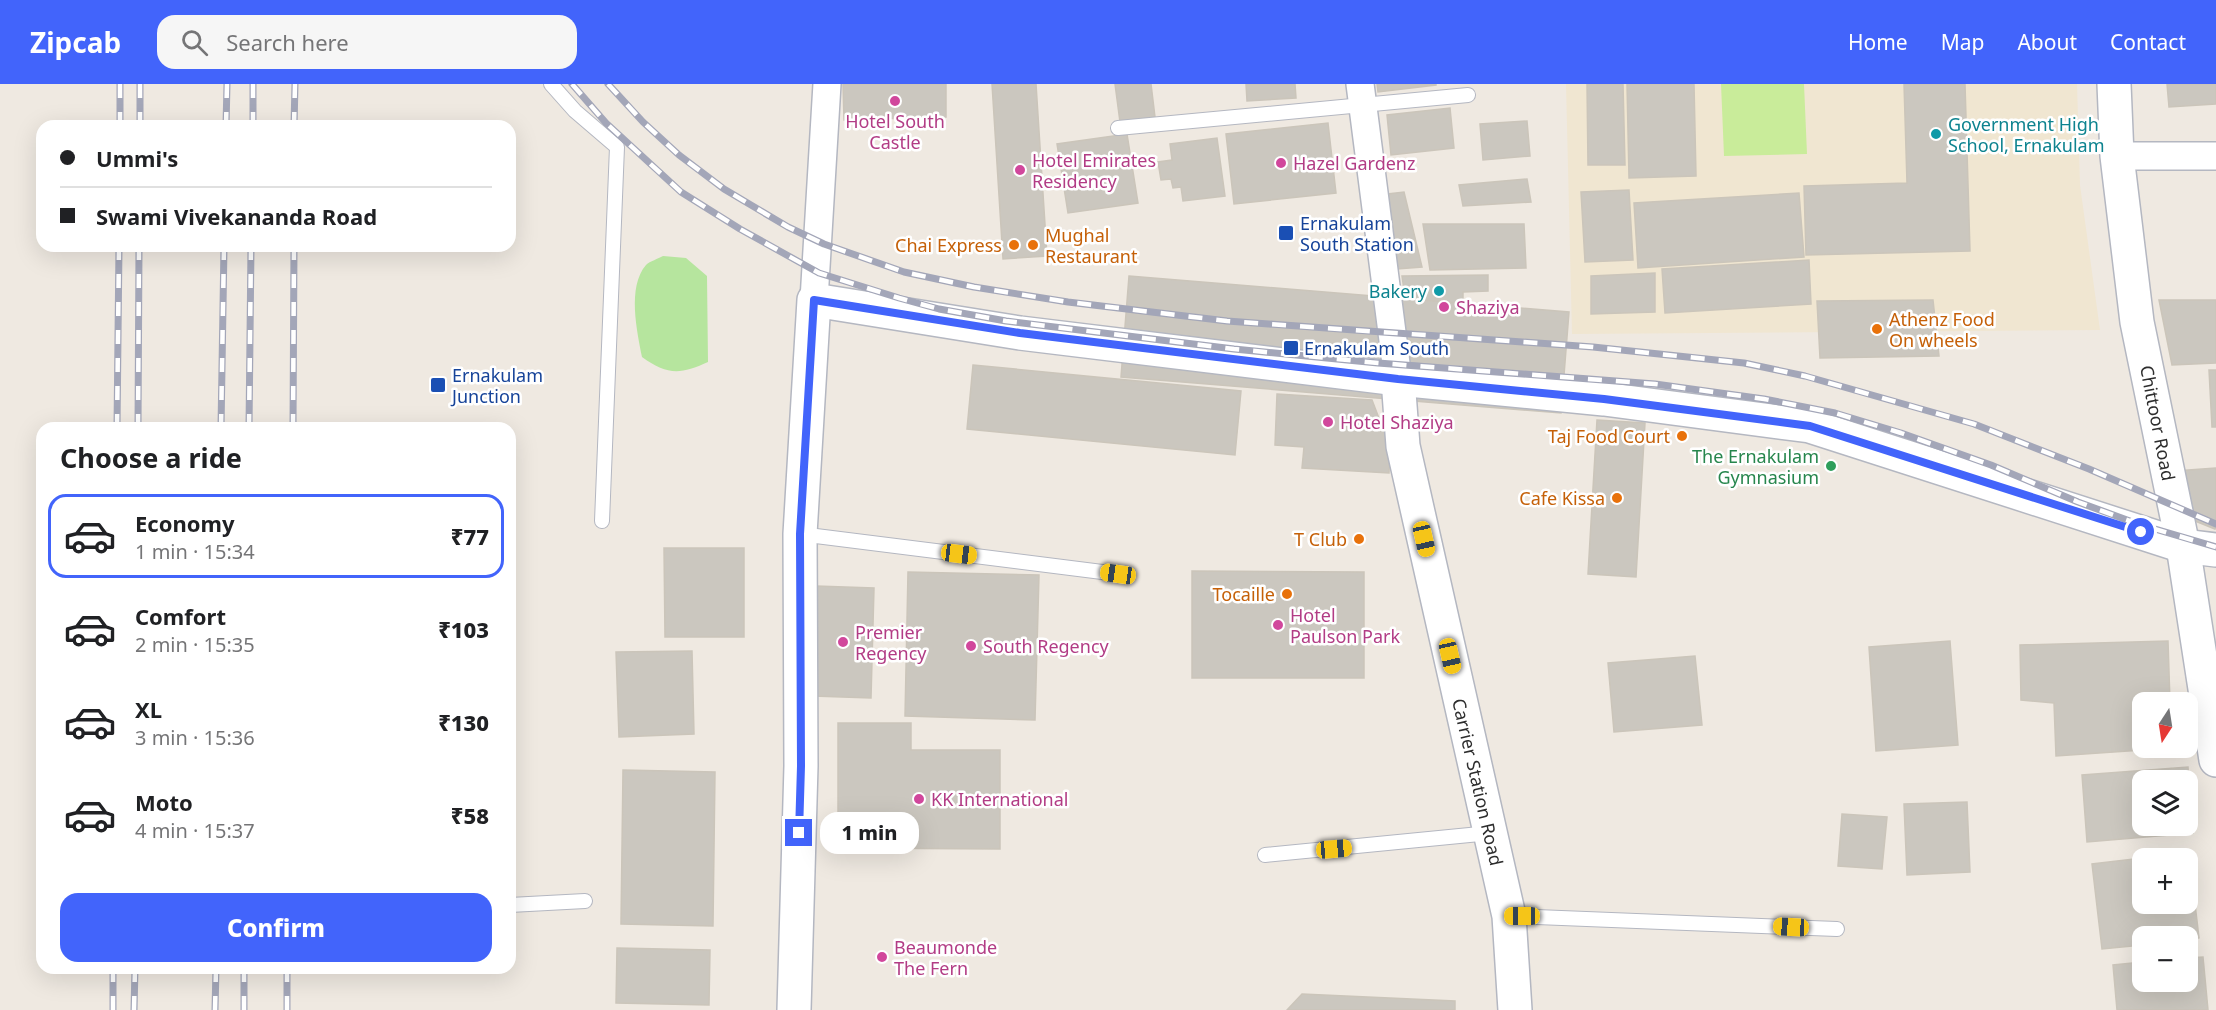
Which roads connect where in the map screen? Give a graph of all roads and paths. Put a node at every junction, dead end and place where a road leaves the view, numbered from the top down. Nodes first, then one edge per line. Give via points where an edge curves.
1 (550, 84) edge
2 (827, 84) edge
3 (2114, 84) edge
4 (1361, 94) edge
5 (1468, 95) dead end
6 (1118, 128) dead end
7 (2117, 156) junction
8 (2216, 156) edge
9 (814, 300) junction
10 (1398, 379) junction
11 (602, 521) dead end
12 (800, 534) junction
13 (2183, 546) junction
14 (2216, 550) edge
15 (1118, 574) dead end
16 (2216, 760) edge
17 (1490, 833) junction
18 (1265, 855) dead end
19 (585, 901) dead end
20 (516, 905) edge
21 (1509, 916) junction
22 (1837, 929) dead end
23 (794, 1010) edge
24 (1515, 1010) edge

1 - 11 lane via 616,147
2 - 9 street
3 - 7 street, Chittoor Road
4 - 5 lane
4 - 6 lane
4 - 10 street
7 - 8 street
7 - 13 street, Chittoor Road via 2137,322
9 - 10 street via 1020,333
9 - 12 street
10 - 13 street via 1604,399 1810,426
10 - 17 street, Carrier Station Road via 1403,446
12 - 15 lane
12 - 23 street via 801,766
13 - 14 street
13 - 16 street, Chittoor Road
17 - 18 lane
17 - 21 street, Carrier Station Road
19 - 20 lane
21 - 22 lane
21 - 24 street, Carrier Station Road

